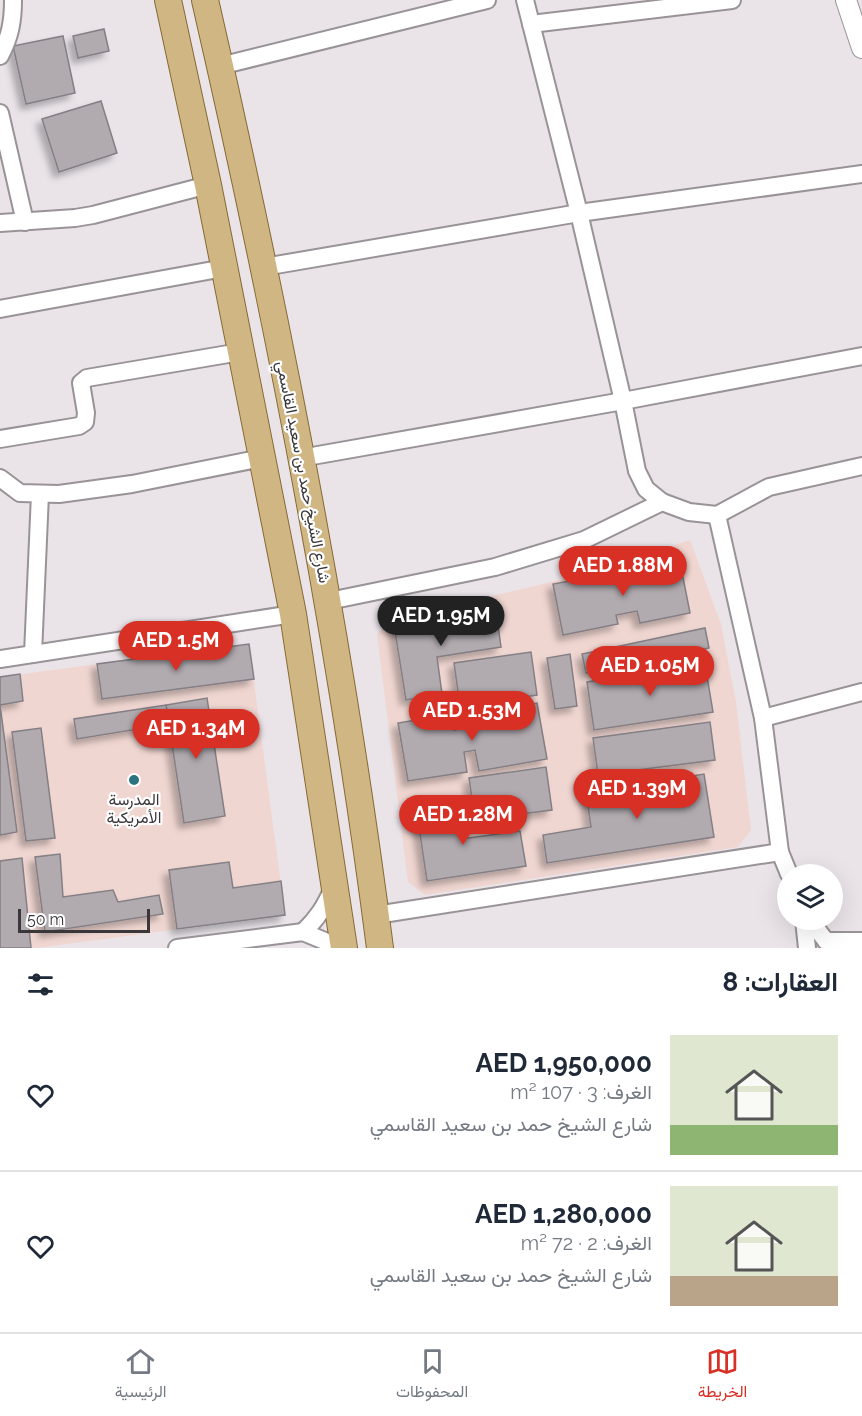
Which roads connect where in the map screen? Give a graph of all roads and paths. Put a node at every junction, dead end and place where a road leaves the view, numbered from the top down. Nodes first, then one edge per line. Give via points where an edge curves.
1 (13, 0) edge
2 (168, 0) edge
3 (205, 0) edge
4 (488, 0) edge
5 (525, 0) edge
6 (732, 0) edge
7 (846, 0) edge
8 (531, 24) junction
9 (862, 48) edge
10 (0, 56) edge
11 (220, 66) junction
12 (0, 113) edge
13 (862, 174) edge
14 (208, 185) junction
15 (579, 213) junction
16 (25, 222) junction
17 (0, 223) edge
18 (264, 267) junction
19 (224, 268) junction
20 (0, 309) edge
21 (240, 352) junction
22 (862, 356) edge
23 (623, 401) junction
24 (0, 439) edge
25 (262, 458) junction
26 (301, 458) junction
27 (862, 466) edge
28 (0, 478) edge
29 (40, 494) junction
30 (662, 502) junction
31 (717, 515) junction
32 (329, 601) junction
33 (293, 614) junction
34 (33, 654) junction
35 (0, 659) edge
36 (862, 692) edge
37 (763, 718) junction
38 (312, 733) junction
39 (350, 738) junction
40 (780, 852) junction
41 (785, 864) edge
42 (335, 884) junction
43 (376, 915) junction
44 (805, 930) edge
45 (818, 930) edge
46 (303, 932) junction
47 (862, 941) edge
48 (830, 945) edge
49 (177, 948) edge
50 (334, 948) edge
51 (344, 948) edge
52 (380, 948) edge
53 (807, 948) edge

1 - 10 street via 9,38
2 - 14 main road
3 - 11 main road, شارع الشيخ حمد بن سعيد القاسمي
4 - 11 street
5 - 8 street
6 - 8 street
7 - 9 street
8 - 15 street
11 - 18 main road, شارع الشيخ حمد بن سعيد القاسمي
12 - 16 street
13 - 15 street
14 - 16 street via 93,215
14 - 19 main road
15 - 18 street
15 - 23 street
16 - 17 street
18 - 26 main road, شارع الشيخ حمد بن سعيد القاسمي
19 - 20 street
19 - 21 main road
21 - 24 street via 87,378 81,382 85,422
21 - 25 main road
22 - 23 street
23 - 26 street
23 - 30 street via 637,471 646,489
25 - 29 street via 132,484
25 - 33 main road
26 - 32 main road, شارع الشيخ حمد بن سعيد القاسمي
27 - 31 street via 769,487
28 - 29 street via 20,493
29 - 34 street
30 - 31 street via 689,512
30 - 32 street via 584,540 495,567
31 - 37 street
32 - 39 main road, شارع الشيخ حمد بن سعيد القاسمي
33 - 34 street
33 - 38 main road
34 - 35 street
36 - 37 street
37 - 40 street
38 - 39 main road via 327,726 339,728
38 - 42 main road
39 - 43 main road, شارع الشيخ حمد بن سعيد القاسمي
40 - 41 street
40 - 43 street
42 - 46 street via 324,908
42 - 51 main road
43 - 52 main road, شارع الشيخ حمد بن سعيد القاسمي
44 - 53 street
45 - 48 street
46 - 49 street
46 - 50 street
47 - 48 street

